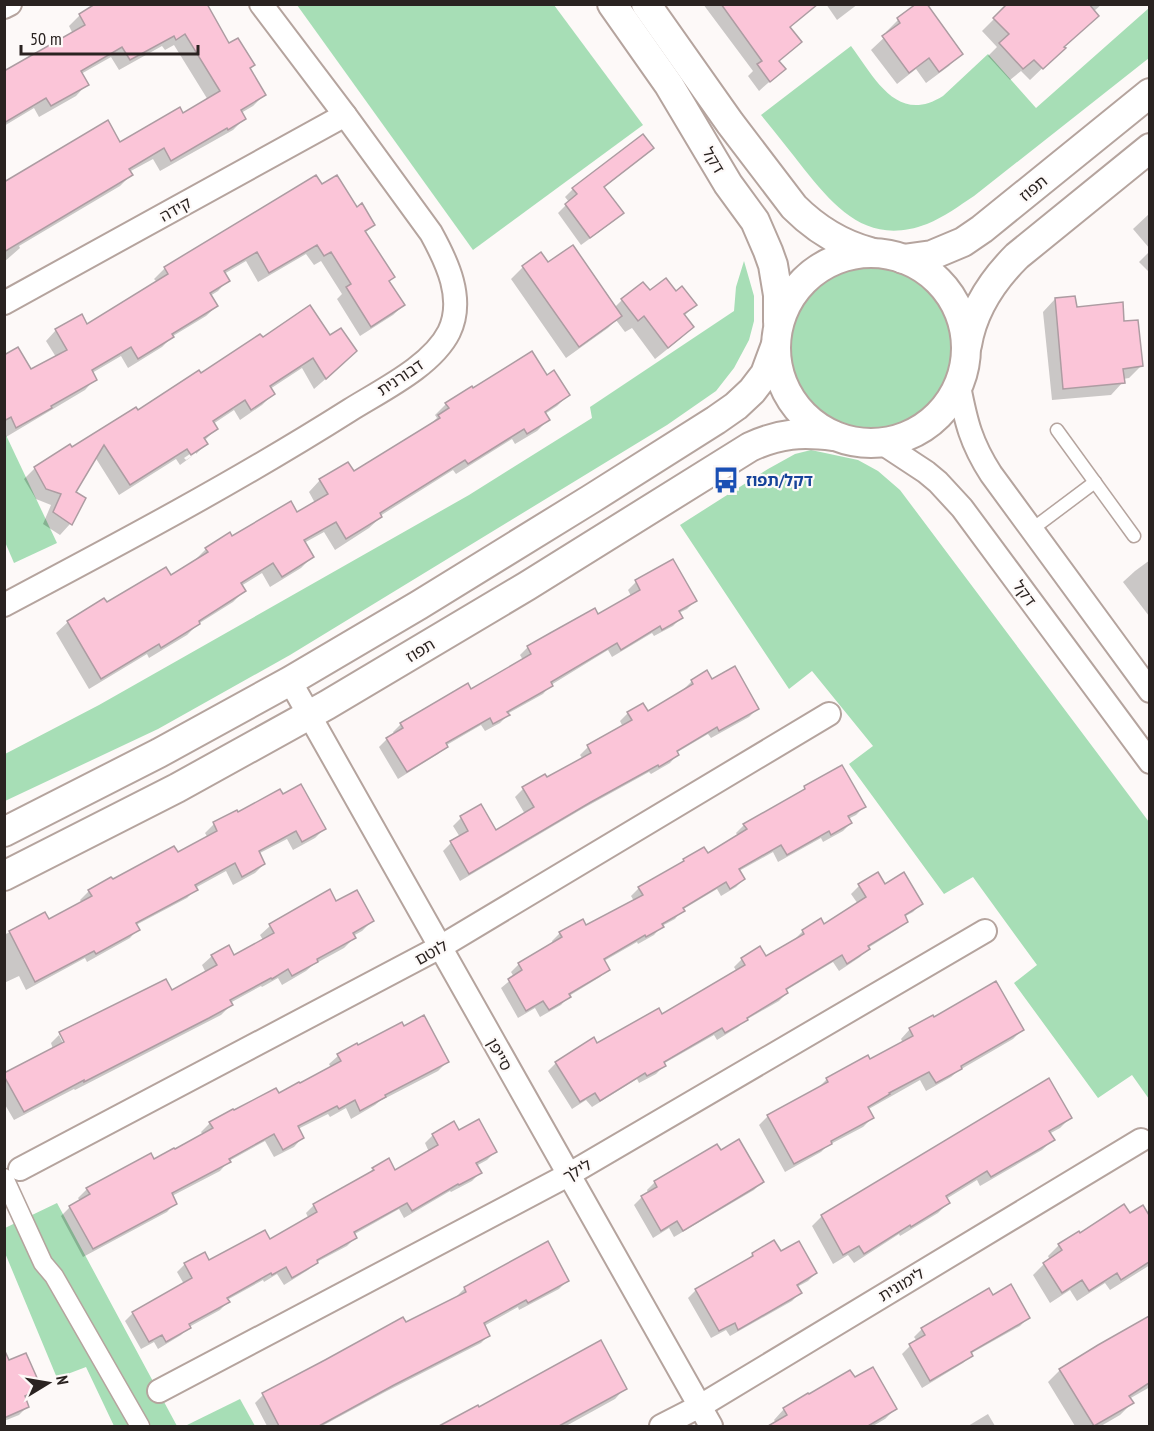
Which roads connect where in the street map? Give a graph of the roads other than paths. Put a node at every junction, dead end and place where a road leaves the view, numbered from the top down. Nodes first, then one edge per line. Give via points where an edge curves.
1 (10, 4) edge
2 (261, 4) edge
3 (612, 4) edge
4 (646, 4) edge
5 (4, 7) edge
6 (1149, 93) edge
7 (345, 115) junction
8 (1149, 148) edge
9 (872, 253) junction
10 (903, 259) junction
11 (4, 303) edge
12 (776, 338) junction
13 (966, 350) junction
14 (959, 386) junction
15 (1057, 430) dead end
16 (834, 436) junction
17 (882, 443) junction
18 (1095, 482) junction
19 (1031, 530) junction
20 (1134, 536) dead end
21 (4, 605) edge
22 (290, 681) junction
23 (1149, 691) edge
24 (830, 714) dead end
25 (310, 715) junction
26 (1149, 762) edge
27 (4, 832) edge
28 (4, 876) edge
29 (985, 931) dead end
30 (440, 947) junction
31 (1141, 1140) dead end
32 (12, 1174) edge
33 (568, 1175) junction
34 (159, 1391) dead end
35 (700, 1406) junction
36 (140, 1426) edge
37 (661, 1426) edge
38 (711, 1426) edge

1 - 5 street
2 - 7 street, דבורנית
3 - 12 street, דקל via 669,85 762,236 776,280
4 - 9 street, דקל via 795,207 827,235
6 - 10 street, תפוז via 963,242 932,255
7 - 11 street, קידה
7 - 21 street, דבורנית via 431,233 450,271 455,311 450,331 438,349 419,366 240,476
8 - 13 street via 1005,268 979,307
9 - 10 street
9 - 12 street via 834,260 804,280 783,311
10 - 13 street via 924,269 950,295 962,321
12 - 16 street via 777,366 792,402 818,428
12 - 22 street via 765,374 736,406 506,552
13 - 14 street
14 - 17 street via 939,416 924,428 908,437
14 - 19 street via 976,449
15 - 18 lane
16 - 17 street via 851,442
16 - 25 street, תפוז via 785,435 750,447
17 - 26 street, דקל via 926,472 962,508
18 - 19 lane
18 - 20 lane
19 - 23 street
22 - 25 street, סייפן
22 - 27 street
24 - 30 street, לוטם
25 - 28 street, תפוז
25 - 30 street, סייפן
29 - 33 street, לילך
30 - 32 street, לוטם
30 - 33 street, סייפן
31 - 35 street, לימונית
32 - 36 street via 43,1263
33 - 34 street, לילך
33 - 35 street, סייפן
35 - 37 street, לימונית
35 - 38 street, סייפן

